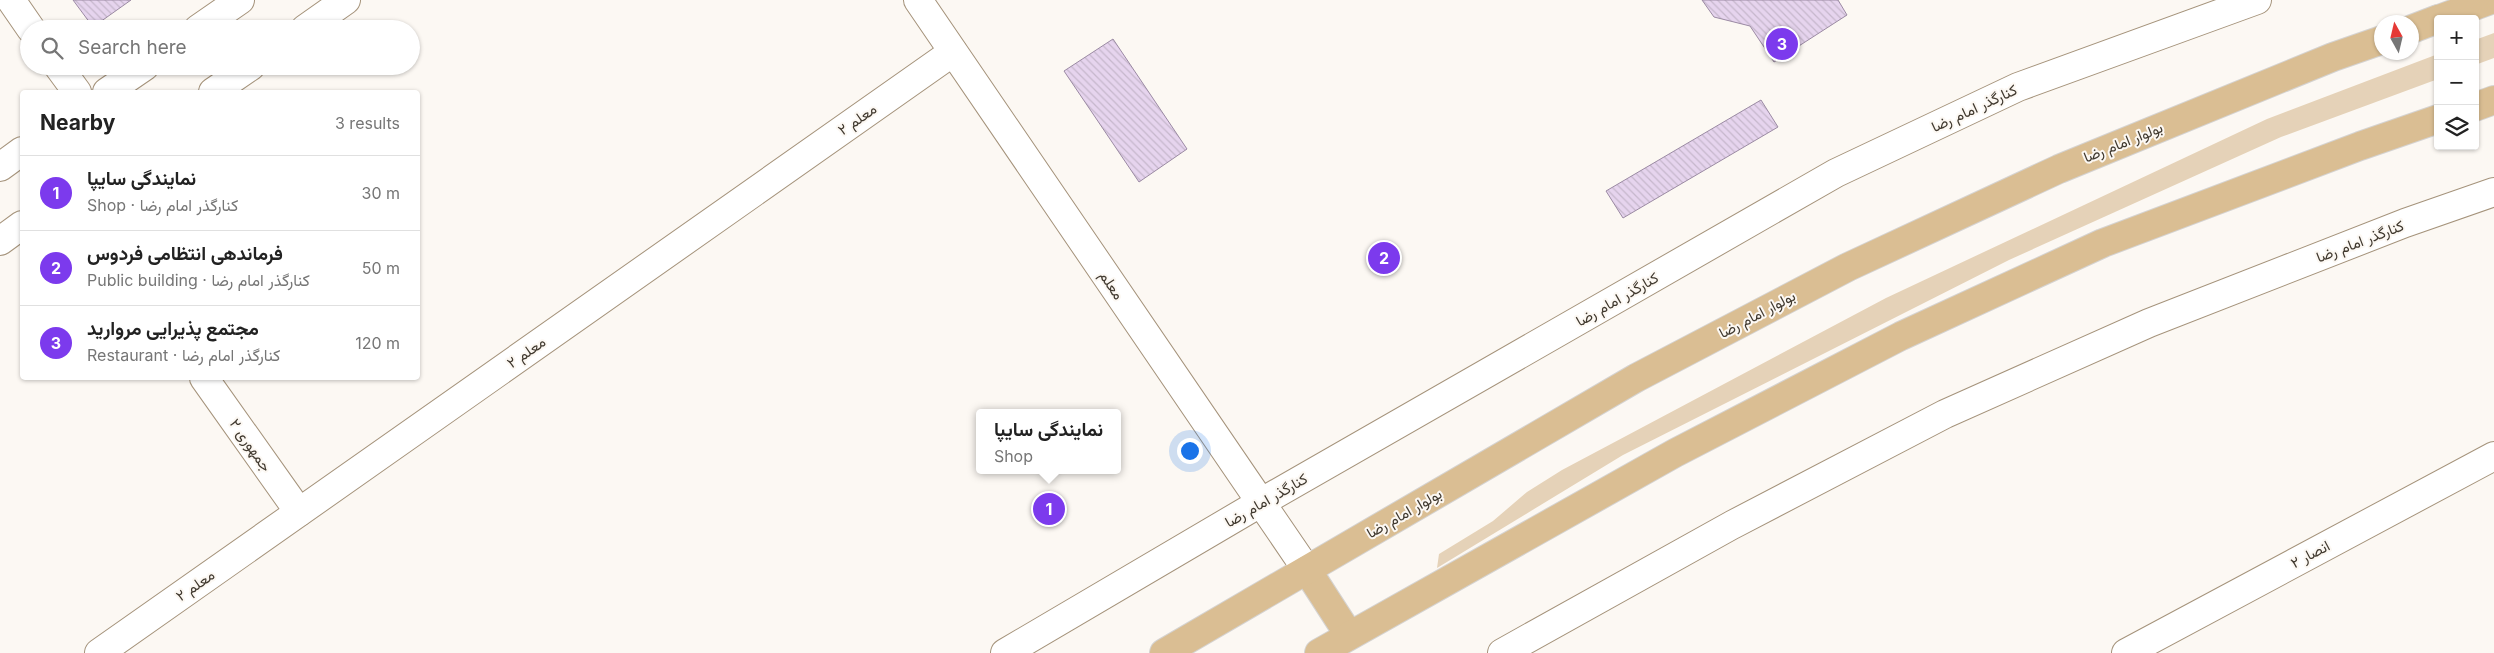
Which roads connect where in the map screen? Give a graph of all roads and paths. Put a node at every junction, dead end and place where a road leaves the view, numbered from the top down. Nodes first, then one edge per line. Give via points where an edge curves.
1 (11, 0) edge
2 (240, 0) edge
3 (346, 0) edge
4 (918, 0) edge
5 (2257, 0) edge
6 (2491, 0) edge
7 (2449, 15) edge
8 (25, 20) edge
9 (211, 20) edge
10 (318, 20) edge
11 (2434, 21) edge
12 (2419, 26) edge
13 (2374, 43) edge
14 (954, 52) junction
15 (65, 75) edge
16 (132, 75) edge
17 (238, 75) edge
18 (76, 90) edge
19 (110, 90) edge
20 (216, 90) edge
21 (2494, 100) edge
22 (2479, 106) edge
23 (2434, 120) edge
24 (20, 152) edge
25 (0, 167) edge
26 (2494, 192) edge
27 (20, 226) edge
28 (0, 241) edge
29 (205, 380) edge
30 (2494, 456) edge
31 (1260, 503) junction
32 (299, 512) junction
33 (1307, 570) junction
34 (1349, 636) junction
35 (99, 653) edge
36 (1005, 653) edge
37 (1164, 653) edge
38 (1319, 653) edge
39 (1502, 653) edge
40 (2126, 653) edge

1 - 8 street
2 - 9 street
3 - 10 street
4 - 14 street, معلم
5 - 31 street, کنارگذر امام رضا via 2018,87 1836,173
6 - 7 main road
11 - 12 main road
13 - 33 main road, بولوار امام رضا via 2059,168 1848,267 1636,378
14 - 31 street, معلم
14 - 32 street, معلم ۲
15 - 18 street
16 - 19 street
17 - 20 street
21 - 22 main road
23 - 34 main road via 2103,243 1901,336 1675,453
24 - 25 street
26 - 39 street, کنارگذر امام رضا via 2405,223 2149,323 1945,414 1732,525
27 - 28 street
29 - 32 street, جمهوری ۲
30 - 40 street, انصار ۲
31 - 33 street, معلم
31 - 36 street, کنارگذر امام رضا
32 - 35 street, معلم ۲
33 - 34 main road
33 - 37 main road, بولوار امام رضا
34 - 38 main road

